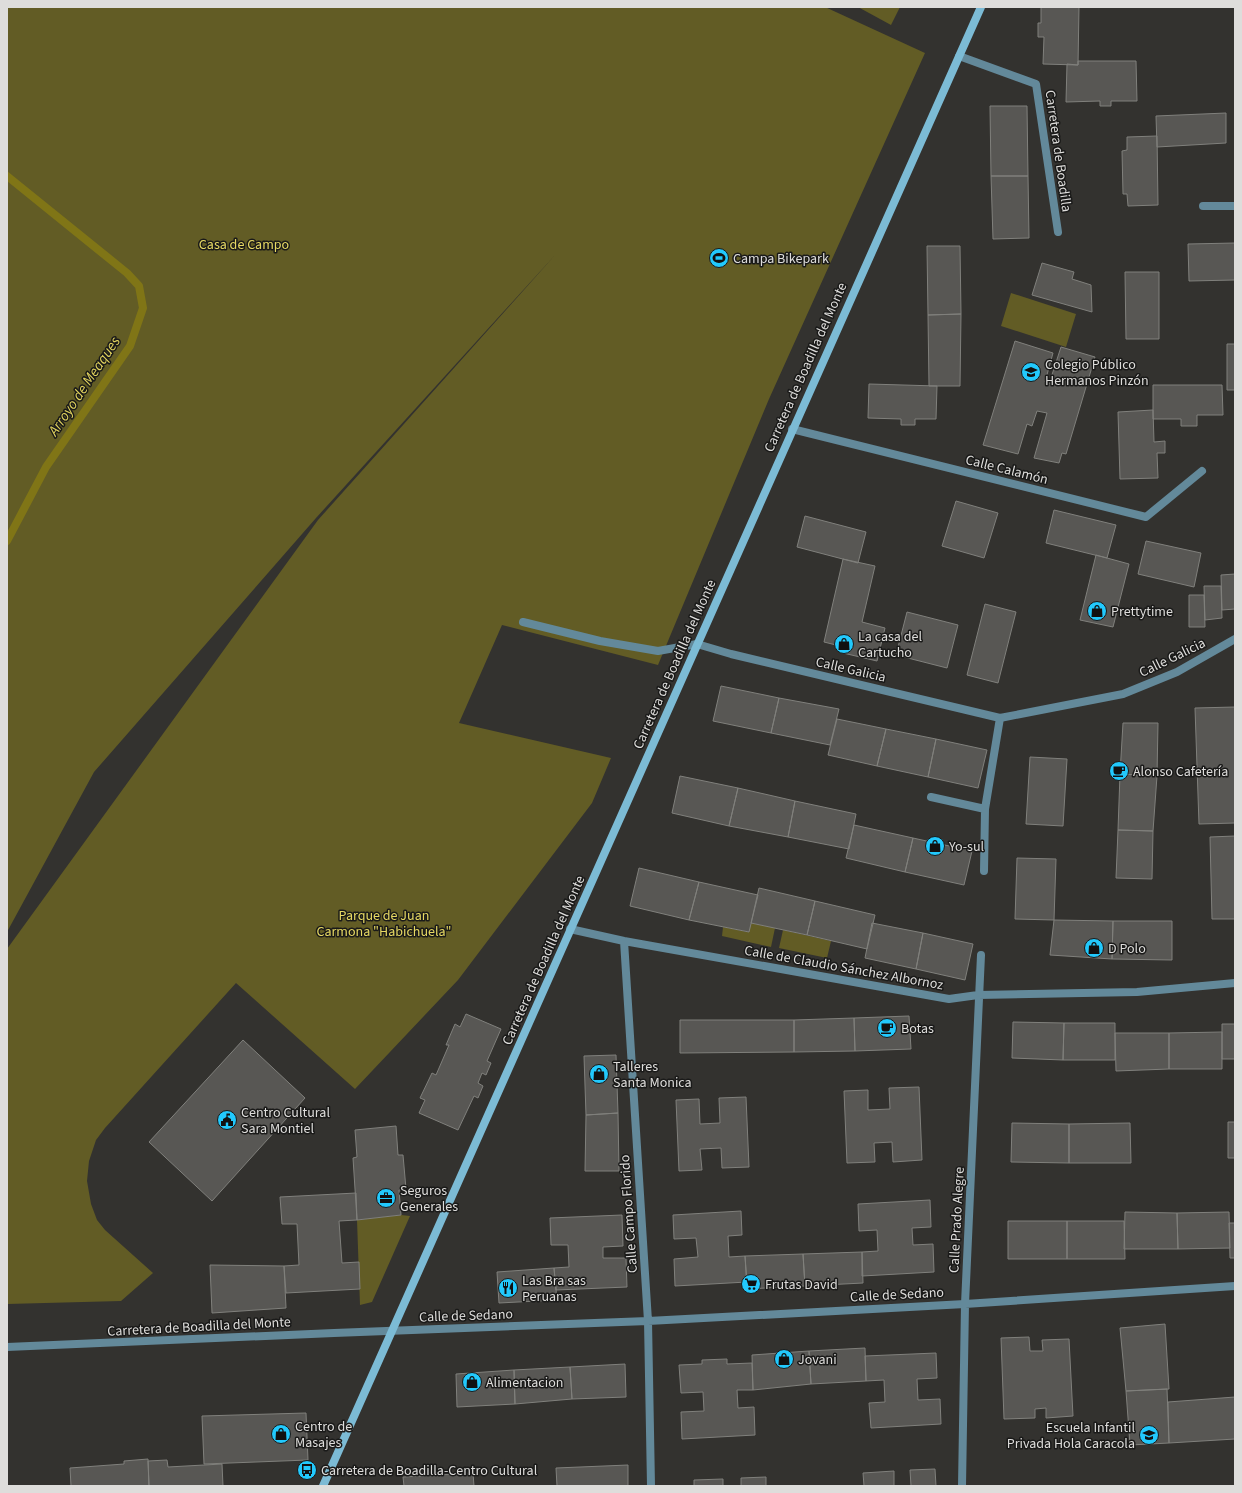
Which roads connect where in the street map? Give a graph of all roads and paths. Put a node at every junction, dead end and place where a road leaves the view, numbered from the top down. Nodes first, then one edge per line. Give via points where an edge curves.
1 (981, 7) edge
2 (959, 56) junction
3 (1203, 206) dead end
4 (1235, 206) edge
5 (1058, 232) dead end
6 (792, 429) junction
7 (1202, 471) dead end
8 (523, 622) dead end
9 (1235, 639) edge
10 (697, 644) junction
11 (1000, 718) junction
12 (930, 797) dead end
13 (985, 809) junction
14 (984, 871) dead end
15 (570, 929) junction
16 (624, 941) junction
17 (981, 955) dead end
18 (1235, 982) edge
19 (978, 995) junction
20 (1235, 1286) edge
21 (965, 1304) junction
22 (648, 1321) junction
23 (392, 1331) junction
24 (7, 1347) edge
25 (323, 1486) edge
26 (652, 1486) edge
27 (962, 1486) edge

1 - 2 street, Carretera de Boadilla del Monte
2 - 5 street, Carretera de Boadilla via 1036,84
2 - 6 street, Carretera de Boadilla del Monte
3 - 4 street
6 - 7 street, Calle Calamón via 1146,517
6 - 10 street, Carretera de Boadilla del Monte
8 - 10 street via 600,641 658,651
9 - 11 street, Calle Galicia via 1177,672 1123,694
10 - 11 street, Calle Galicia
10 - 15 street, Carretera de Boadilla del Monte
11 - 13 street
12 - 13 street
13 - 14 street
15 - 16 street, Calle de Claudio Sánchez Albornoz
15 - 23 street, Carretera de Boadilla del Monte
16 - 19 street, Calle de Claudio Sánchez Albornoz via 949,999
16 - 22 street, Calle Campo Florido
17 - 19 street, Calle Prado Alegre
18 - 19 street, Calle de Claudio Sánchez Albornoz via 1137,992
19 - 21 street, Calle Prado Alegre
20 - 21 street, Calle de Sedano
21 - 22 street, Calle de Sedano
21 - 27 street, Calle Prado Alegre
22 - 23 street, Calle de Sedano
22 - 26 street, Calle Campo Florido
23 - 24 street, Carretera de Boadilla del Monte
23 - 25 street, Carretera de Boadilla del Monte

